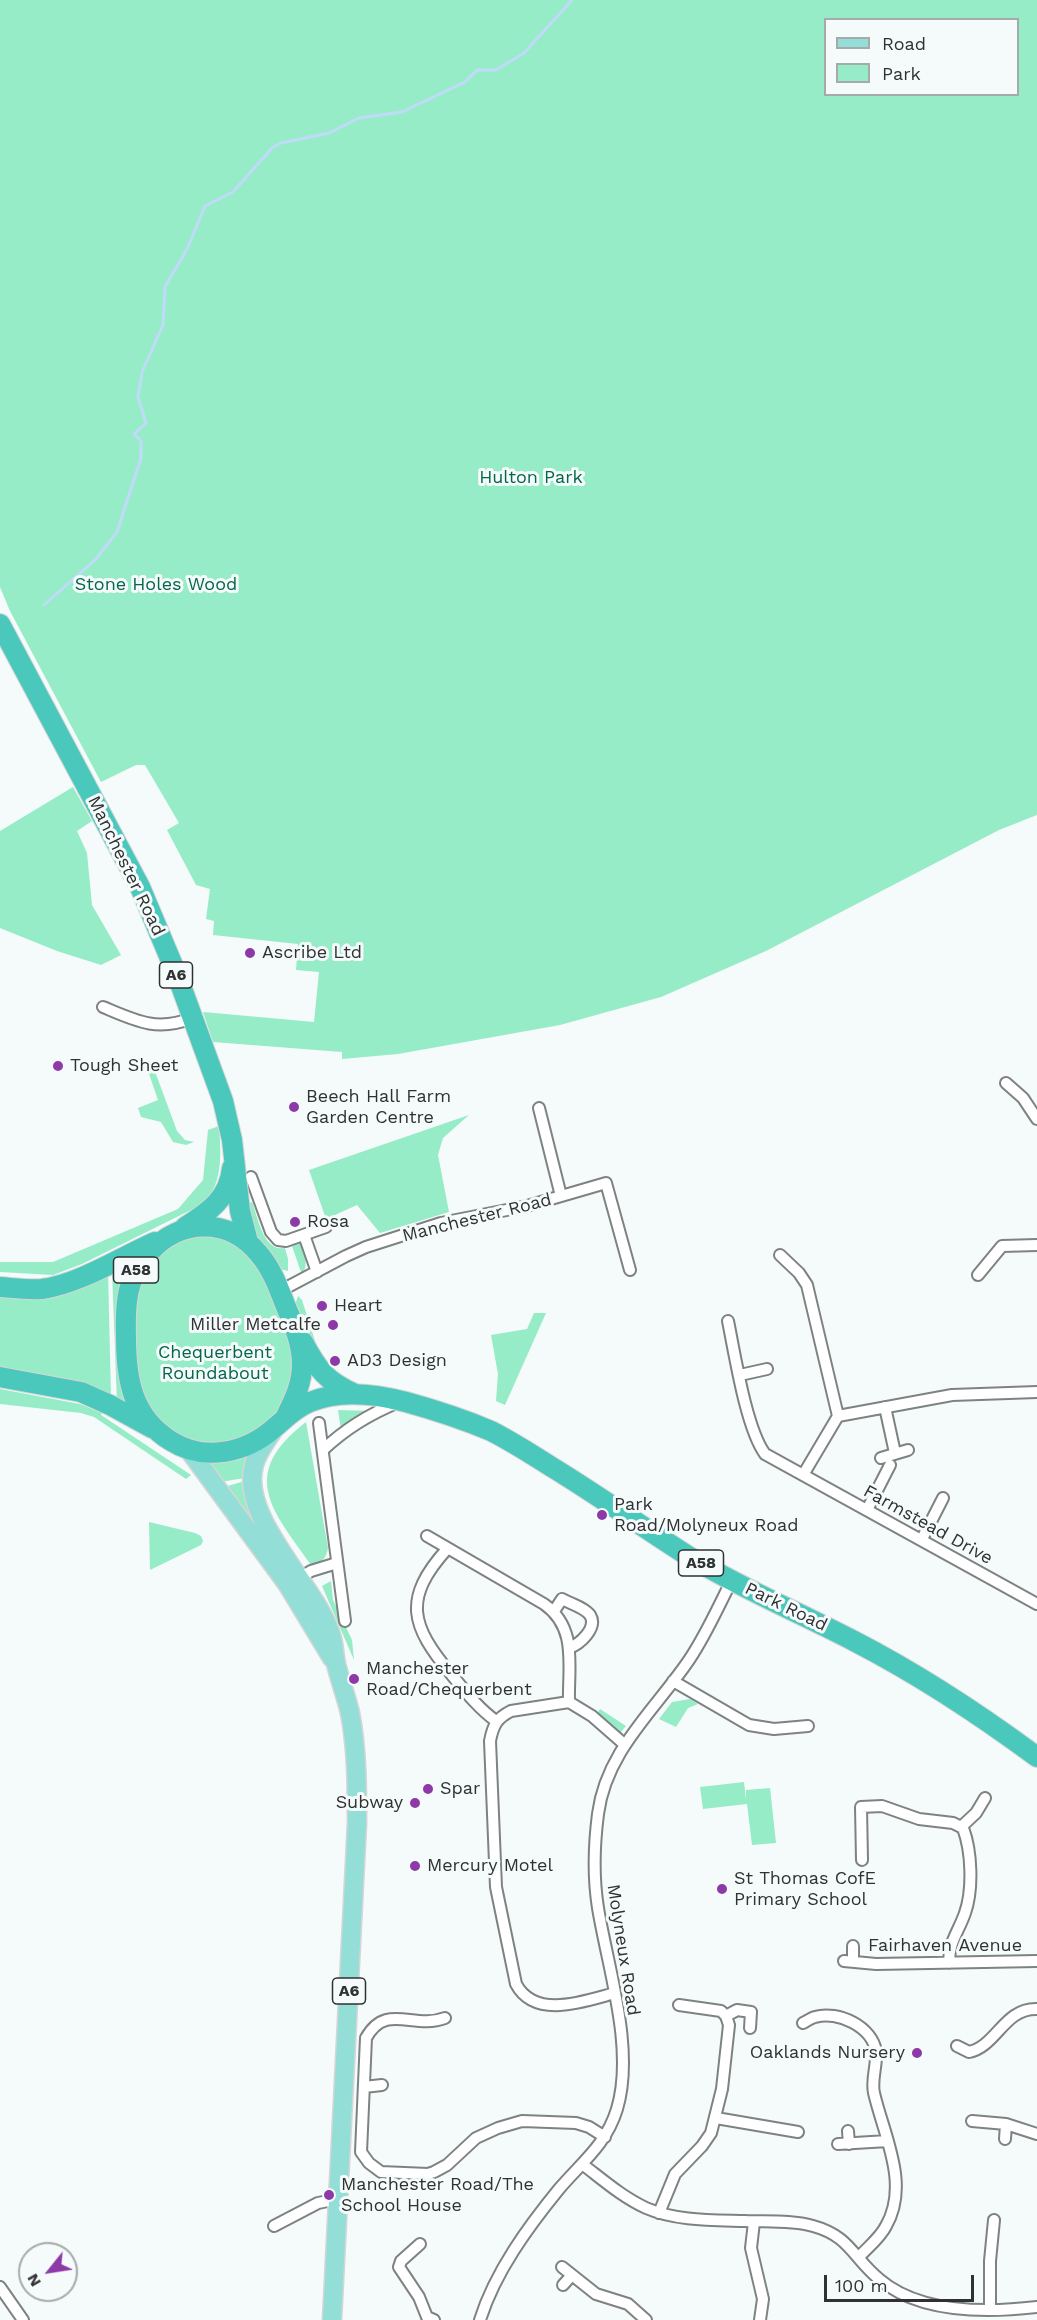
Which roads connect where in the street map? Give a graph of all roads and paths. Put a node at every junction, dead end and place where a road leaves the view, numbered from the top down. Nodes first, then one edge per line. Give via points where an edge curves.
1 (0, 624) edge
2 (103, 1007) dead end
3 (192, 1018) junction
4 (1006, 1083) dead end
5 (539, 1107) dead end
6 (1037, 1119) edge
7 (233, 1154) junction
8 (251, 1177) dead end
9 (561, 1196) junction
10 (326, 1227) dead end
11 (174, 1233) junction
12 (303, 1235) junction
13 (248, 1242) junction
14 (1037, 1245) edge
15 (780, 1255) dead end
16 (630, 1270) dead end
17 (317, 1272) junction
18 (978, 1275) dead end
19 (0, 1287) edge
20 (280, 1292) junction
21 (728, 1321) dead end
22 (294, 1327) junction
23 (767, 1369) dead end
24 (740, 1375) junction
25 (0, 1377) edge
26 (1037, 1392) edge
27 (356, 1394) junction
28 (402, 1401) junction
29 (885, 1407) junction
30 (838, 1416) junction
31 (281, 1421) junction
32 (319, 1423) dead end
33 (157, 1431) junction
34 (189, 1450) junction
35 (322, 1450) junction
36 (908, 1450) dead end
37 (895, 1453) junction
38 (880, 1458) dead end
39 (890, 1465) dead end
40 (803, 1475) junction
41 (944, 1504) dead end
42 (867, 1510) junction
43 (427, 1536) dead end
44 (922, 1539) junction
45 (447, 1549) junction
46 (337, 1563) junction
47 (732, 1580) junction
48 (294, 1581) junction
49 (1037, 1604) edge
50 (554, 1611) junction
51 (345, 1621) dead end
52 (569, 1648) junction
53 (674, 1681) junction
54 (569, 1702) junction
55 (496, 1722) junction
56 (808, 1726) dead end
57 (624, 1744) junction
58 (1037, 1757) edge
59 (985, 1798) dead end
60 (961, 1827) junction
61 (862, 1860) dead end
62 (853, 1946) dead end
63 (1037, 1961) edge
64 (949, 1963) junction
65 (615, 1993) junction
66 (680, 2005) dead end
67 (1037, 2009) edge
68 (726, 2016) junction
69 (446, 2018) dead end
70 (803, 2023) dead end
71 (750, 2028) dead end
72 (957, 2046) dead end
73 (381, 2085) dead end
74 (364, 2087) junction
75 (716, 2118) junction
76 (972, 2121) dead end
77 (1006, 2124) junction
78 (848, 2131) dead end
79 (798, 2132) dead end
80 (1037, 2134) edge
81 (605, 2137) junction
82 (1005, 2139) dead end
83 (888, 2141) junction
84 (582, 2164) junction
85 (338, 2199) junction
86 (659, 2213) junction
87 (993, 2220) dead end
88 (754, 2222) junction
89 (274, 2226) dead end
90 (420, 2244) dead end
91 (859, 2257) junction
92 (562, 2267) dead end
93 (572, 2276) junction
94 (563, 2285) dead end
95 (0, 2287) edge
96 (1037, 2307) edge
97 (990, 2309) junction
98 (1017, 2315) edge
99 (23, 2320) edge
100 (332, 2320) edge
101 (434, 2320) edge
102 (480, 2320) edge
103 (646, 2320) edge
104 (760, 2320) edge

1 - 3 highway, Manchester Road / A6 via 141,887
2 - 3 street via 142,1023 163,1026
3 - 7 highway, Manchester Road / A6 via 223,1101
4 - 6 street via 1023,1098
5 - 9 street
7 - 11 highway, Manchester Road / A6 via 231,1176 223,1196 208,1213
7 - 13 highway, Manchester Road / A6
8 - 12 street via 274,1236 282,1242
9 - 16 street, Manchester Road via 606,1183
9 - 17 street, Manchester Road via 441,1223 356,1251
10 - 12 street
11 - 13 highway, A58 via 202,1226 217,1228
11 - 19 highway, A58 via 62,1284 28,1289
11 - 33 highway, A58 via 146,1255 133,1276 125,1311 129,1383 135,1401
12 - 17 street
13 - 20 highway, A58 via 261,1255
14 - 18 street via 1002,1246
15 - 30 street via 807,1285
17 - 20 street, Manchester Road
20 - 22 highway, A58
21 - 24 street, Farmstead Drive
22 - 27 highway, Park Road / A58 via 317,1369 333,1383
22 - 31 highway, A58 via 300,1348 301,1378 298,1392
23 - 24 street
24 - 40 street, Farmstead Drive via 760,1448
25 - 33 highway, A58 via 81,1392
26 - 29 street via 952,1395
27 - 28 highway, Park Road / A58
27 - 31 highway, Park Road / A58 via 306,1403
28 - 35 street via 369,1414
28 - 47 highway, Park Road / A58 via 493,1432 694,1560
29 - 30 street
29 - 37 street
30 - 40 street
31 - 34 highway, A58 via 258,1441 242,1448 208,1453
31 - 48 main road, A6 via 254,1465 253,1496
32 - 35 street
33 - 34 highway, A58
34 - 48 main road, A6
35 - 46 street
36 - 37 street
37 - 38 street
39 - 42 street
40 - 42 street, Farmstead Drive
41 - 44 street
42 - 44 street, Farmstead Drive
43 - 45 street
44 - 49 street, Farmstead Drive
45 - 50 street
45 - 55 street via 425,1577 417,1600 418,1621 433,1652 480,1709
46 - 48 street
46 - 51 street
47 - 53 street, Molyneux Road via 698,1646
47 - 58 highway, Park Road / A58 via 898,1664
48 - 85 main road, A6 via 344,1688 357,1764
50 - 52 street via 563,1622
50 - 52 street via 562,1599 591,1617 583,1640
52 - 54 street
53 - 56 street via 750,1725 774,1729
53 - 57 street, Molyneux Road
54 - 55 street via 512,1711
54 - 57 street
55 - 65 street via 490,1741 496,1887 516,1984 530,2000 554,2005
57 - 65 street, Molyneux Road via 603,1791 594,1859 598,1908
59 - 60 street
60 - 61 street via 953,1822 919,1819 882,1806 861,1807
60 - 64 street via 971,1880 968,1905 951,1941
62 - 64 street, Fairhaven Avenue via 849,1962
63 - 64 street, Fairhaven Avenue
65 - 81 street, Molyneux Road via 622,2074 618,2107
66 - 68 street via 716,2010
67 - 72 street via 1011,2017 978,2050 969,2052
68 - 71 street via 737,2010 752,2012
68 - 75 street via 729,2025
69 - 74 street via 433,2027 386,2019 374,2025 366,2038
70 - 83 street via 815,2017 838,2017 859,2026 872,2039 876,2053 873,2088
73 - 74 street
74 - 81 street via 361,2152 381,2172 434,2172 476,2138 522,2121 576,2123
75 - 79 street
75 - 86 street via 707,2140 675,2174
76 - 77 street
77 - 80 street
77 - 82 street
78 - 83 street via 844,2144
81 - 84 street, Molyneux Road
83 - 91 street via 896,2179 892,2209 887,2226
84 - 86 street via 633,2201
84 - 102 street, Molyneux Road via 523,2236
85 - 89 street via 318,2203
85 - 100 main road, A6
86 - 88 street via 699,2220
87 - 97 street via 986,2233
88 - 91 street via 813,2226 844,2241
88 - 104 street via 751,2248 763,2299
90 - 101 street via 399,2267 427,2317
91 - 97 street via 877,2278 909,2296 946,2306
92 - 93 street
93 - 94 street
93 - 103 street via 602,2298 628,2304
95 - 99 street
96 - 98 street
97 - 98 street

